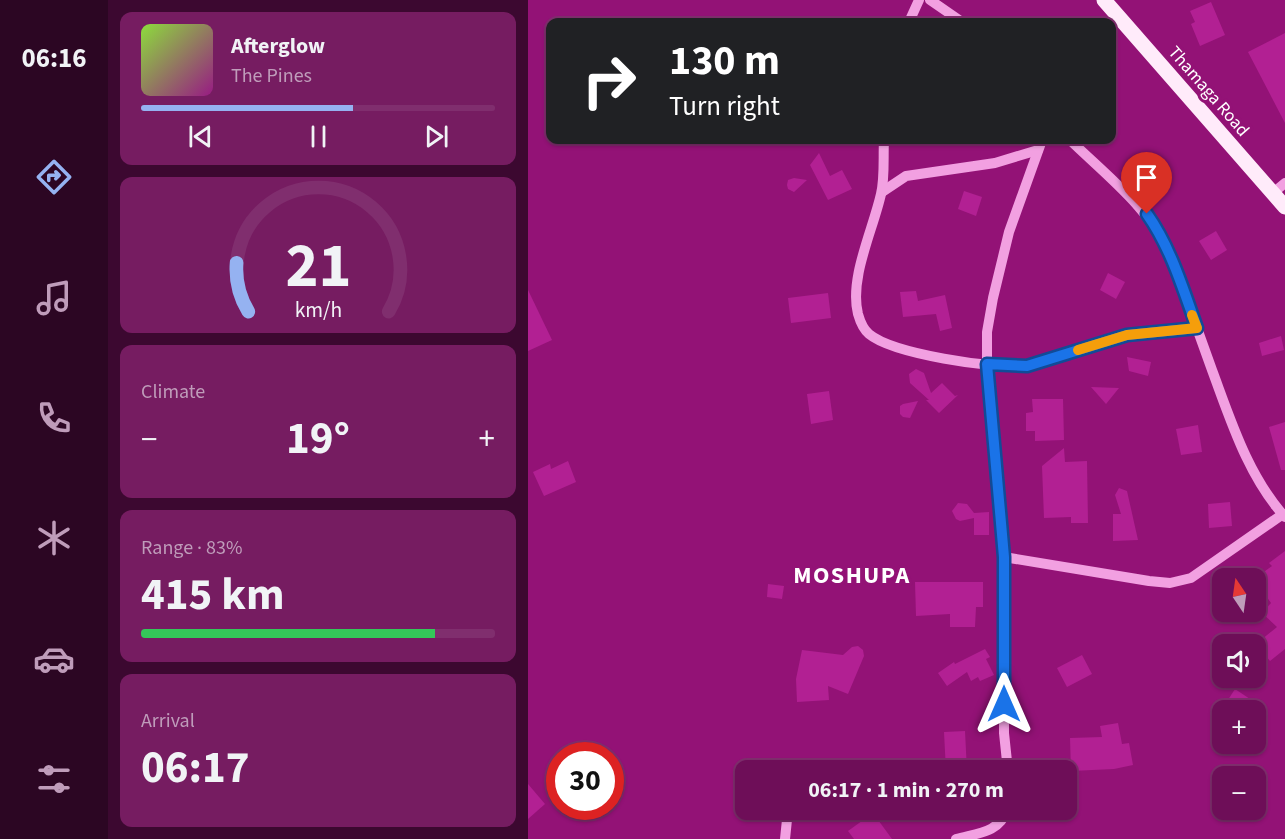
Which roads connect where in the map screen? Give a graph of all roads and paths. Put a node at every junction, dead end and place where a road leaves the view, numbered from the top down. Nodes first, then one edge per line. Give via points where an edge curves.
1 (919, 0) edge
2 (930, 0) edge
3 (1104, 0) edge
4 (911, 18) edge
5 (956, 18) edge
6 (1113, 18) edge
7 (1116, 22) edge
8 (884, 144) edge
9 (1074, 144) edge
10 (1040, 145) edge
11 (1279, 188) edge
12 (882, 192) junction
13 (1285, 207) edge
14 (1197, 328) junction
15 (987, 364) junction
16 (1284, 516) edge
17 (1004, 557) junction
18 (1007, 760) edge
19 (787, 820) edge
20 (1001, 820) edge
21 (785, 839) edge
22 (957, 839) edge

1 - 4 street
2 - 5 street
3 - 6 main road, Thamaga Road
7 - 11 main road, Thamaga Road
8 - 12 street
9 - 14 street via 1147,214 1159,231
10 - 12 street via 995,163 906,176
10 - 15 street via 993,297
11 - 13 main road, Thamaga Road
12 - 15 street via 857,288 863,327 891,346
14 - 15 street via 1127,335 1027,366
14 - 16 street via 1255,475
15 - 17 street
16 - 17 street via 1198,573 1170,583
17 - 18 street
19 - 21 street
20 - 22 street via 988,832

